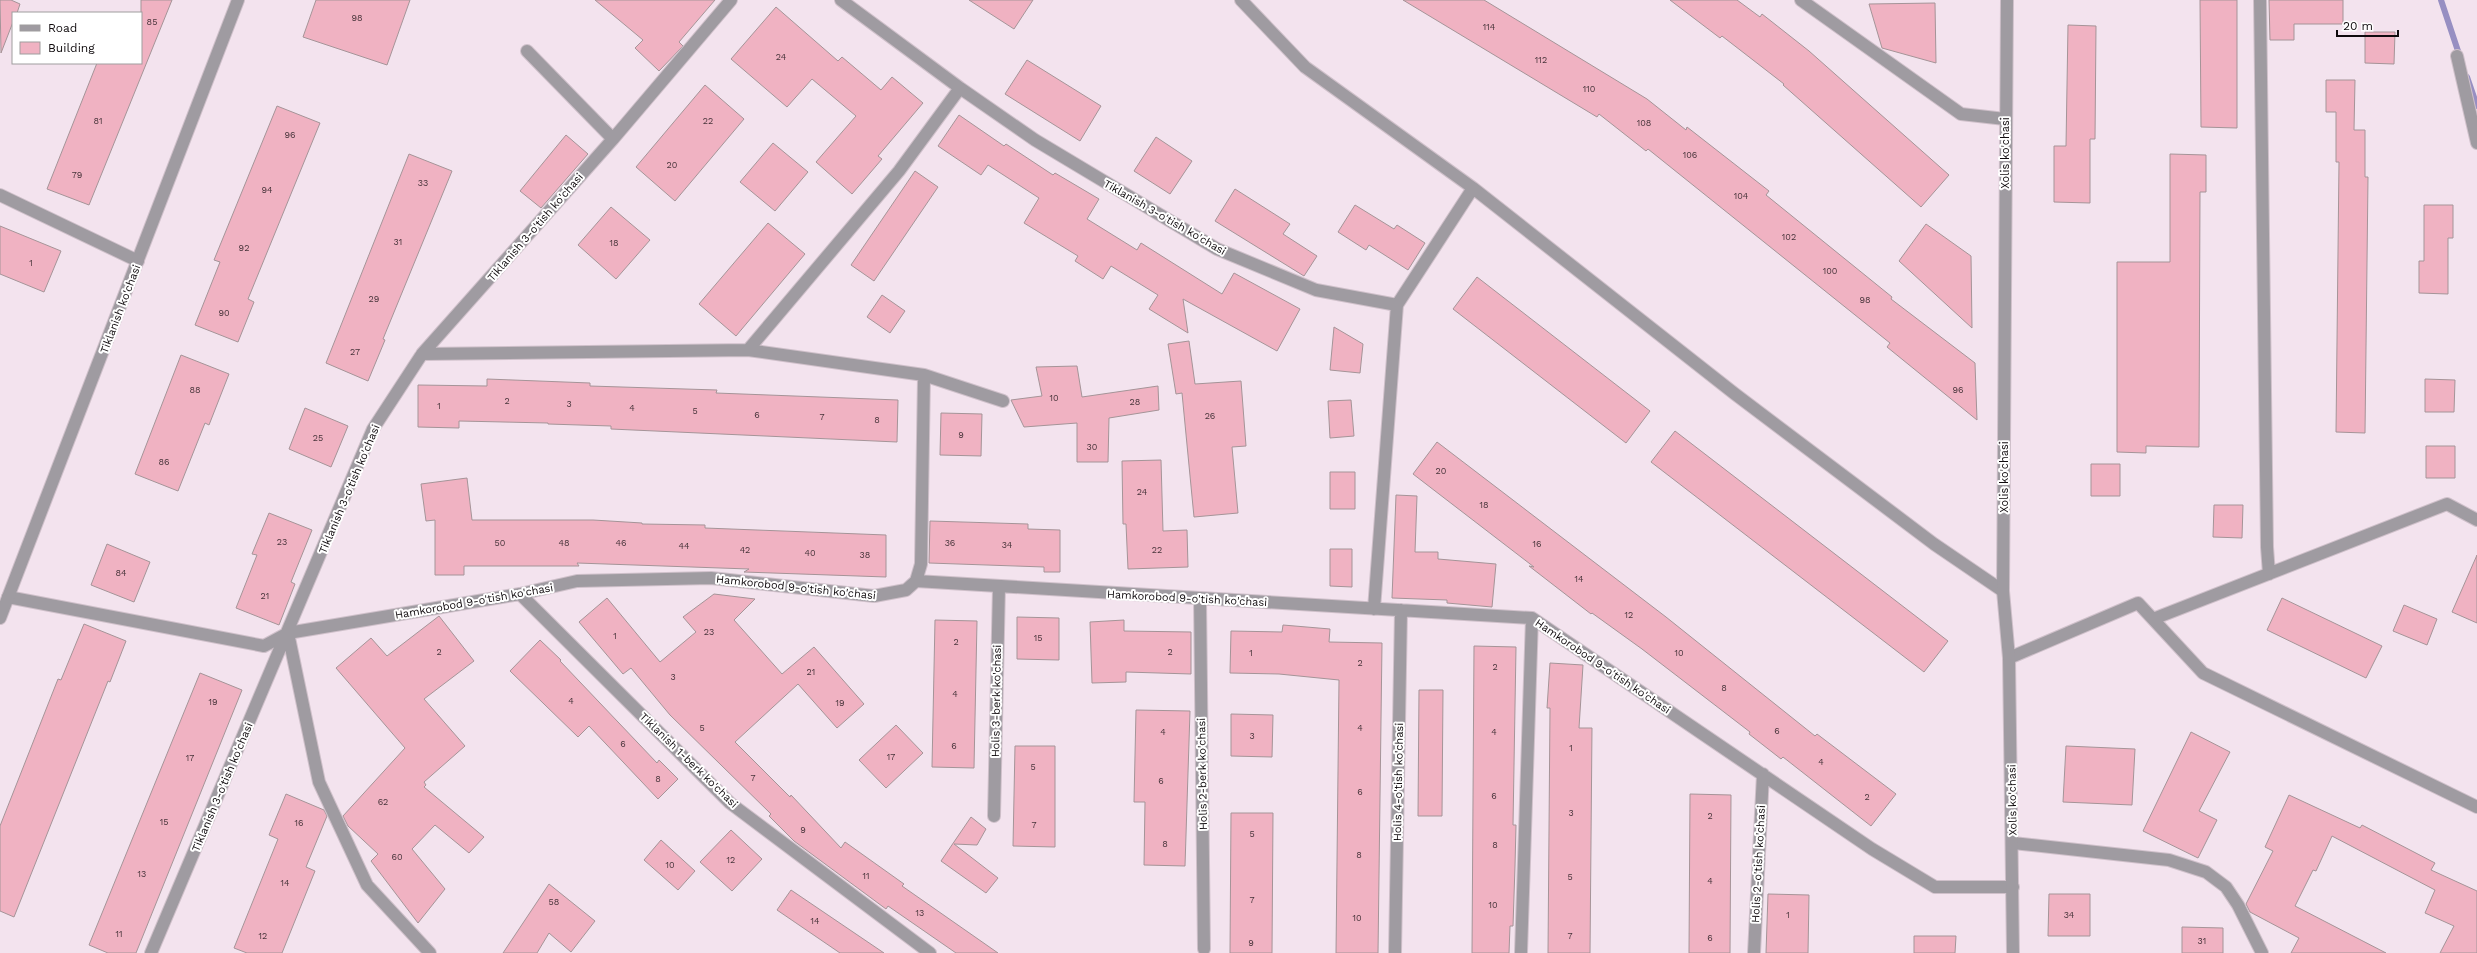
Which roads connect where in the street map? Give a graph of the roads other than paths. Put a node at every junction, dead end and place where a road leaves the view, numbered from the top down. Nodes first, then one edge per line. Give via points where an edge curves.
1 (238, 0) edge
2 (731, 0) edge
3 (841, 0) edge
4 (1241, 0) edge
5 (1801, 0) edge
6 (2007, 0) edge
7 (2260, 0) edge
8 (527, 51) dead end
9 (2457, 56) dead end
10 (960, 88) junction
11 (2006, 120) junction
12 (613, 139) junction
13 (2477, 143) edge
14 (1473, 188) junction
15 (0, 195) edge
16 (138, 261) junction
17 (1397, 306) junction
18 (748, 350) junction
19 (422, 354) junction
20 (924, 375) junction
21 (1003, 401) dead end
22 (2477, 520) edge
23 (2269, 574) junction
24 (916, 581) junction
25 (999, 586) junction
26 (2003, 590) junction
27 (520, 594) junction
28 (8, 597) junction
29 (1200, 598) junction
30 (1374, 609) junction
31 (1401, 610) junction
32 (0, 618) edge
33 (1532, 618) junction
34 (2153, 619) junction
35 (288, 634) junction
36 (2010, 658) junction
37 (1763, 774) junction
38 (2477, 807) edge
39 (994, 816) dead end
40 (2013, 843) junction
41 (2013, 887) junction
42 (1204, 950) dead end
43 (2259, 951) edge
44 (151, 953) edge
45 (430, 953) edge
46 (930, 953) edge
47 (1395, 953) edge
48 (1521, 953) edge
49 (1754, 953) edge
50 (2013, 953) edge

1 - 16 street, Tiklanish ko'chasi
2 - 12 street, Tiklanish 3-o'tish ko'chasi
3 - 10 street, Tiklanish 3-o'tish ko'chasi
4 - 14 street via 1306,67
5 - 11 street via 1961,114
6 - 11 street, Xolis ko'chasi
7 - 23 street
8 - 12 street
9 - 13 street
10 - 17 street, Tiklanish 3-o'tish ko'chasi via 1035,140 1217,250 1316,290
10 - 18 street via 899,171
11 - 26 street, Xolis ko'chasi
12 - 19 street, Tiklanish 3-o'tish ko'chasi
14 - 17 street
14 - 26 street via 1735,394 1934,544
15 - 16 street
16 - 28 street, Tiklanish ko'chasi
17 - 30 street
18 - 19 street
18 - 20 street
19 - 35 street, Tiklanish 3-o'tish ko'chasi via 373,429
20 - 21 street
20 - 24 street via 921,564
22 - 23 street via 2447,504
23 - 34 street
24 - 25 street, Hamkorobod 9-o'tish ko'chasi
24 - 27 street, Hamkorobod 9-o'tish ko'chasi via 906,590 874,596 711,578 577,582
25 - 29 street, Hamkorobod 9-o'tish ko'chasi
25 - 39 street, Holis 3-berk ko'chasi
26 - 36 street, Xolis ko'chasi
27 - 35 street, Hamkorobod 9-o'tish ko'chasi
27 - 46 street, Tiklanish 1-berk ko'chasi via 730,803
28 - 32 street, Tiklanish ko'chasi
28 - 35 street, Hamkorobod 9-o'tish ko'chasi via 264,646
29 - 30 street, Hamkorobod 9-o'tish ko'chasi
29 - 42 street, Holis 2-berk ko'chasi
30 - 31 street, Hamkorobod 9-o'tish ko'chasi
31 - 33 street, Hamkorobod 9-o'tish ko'chasi
31 - 47 street, Holis 4-o'tish ko'chasi
33 - 37 street, Hamkorobod 9-o'tish ko'chasi
33 - 48 street
34 - 36 street via 2138,603
34 - 38 street via 2203,673
35 - 44 street, Tiklanish 3-o'tish ko'chasi
35 - 45 street via 319,782 367,885
36 - 40 street, Xolis ko'chasi
37 - 41 street, Hamkorobod 9-o'tish ko'chasi via 1872,849 1935,886
37 - 49 street, Holis 2-o'tish ko'chasi
40 - 41 street, Xolis ko'chasi
40 - 43 street via 2169,860 2206,872 2226,887 2238,905
41 - 50 street, Xolis ko'chasi

